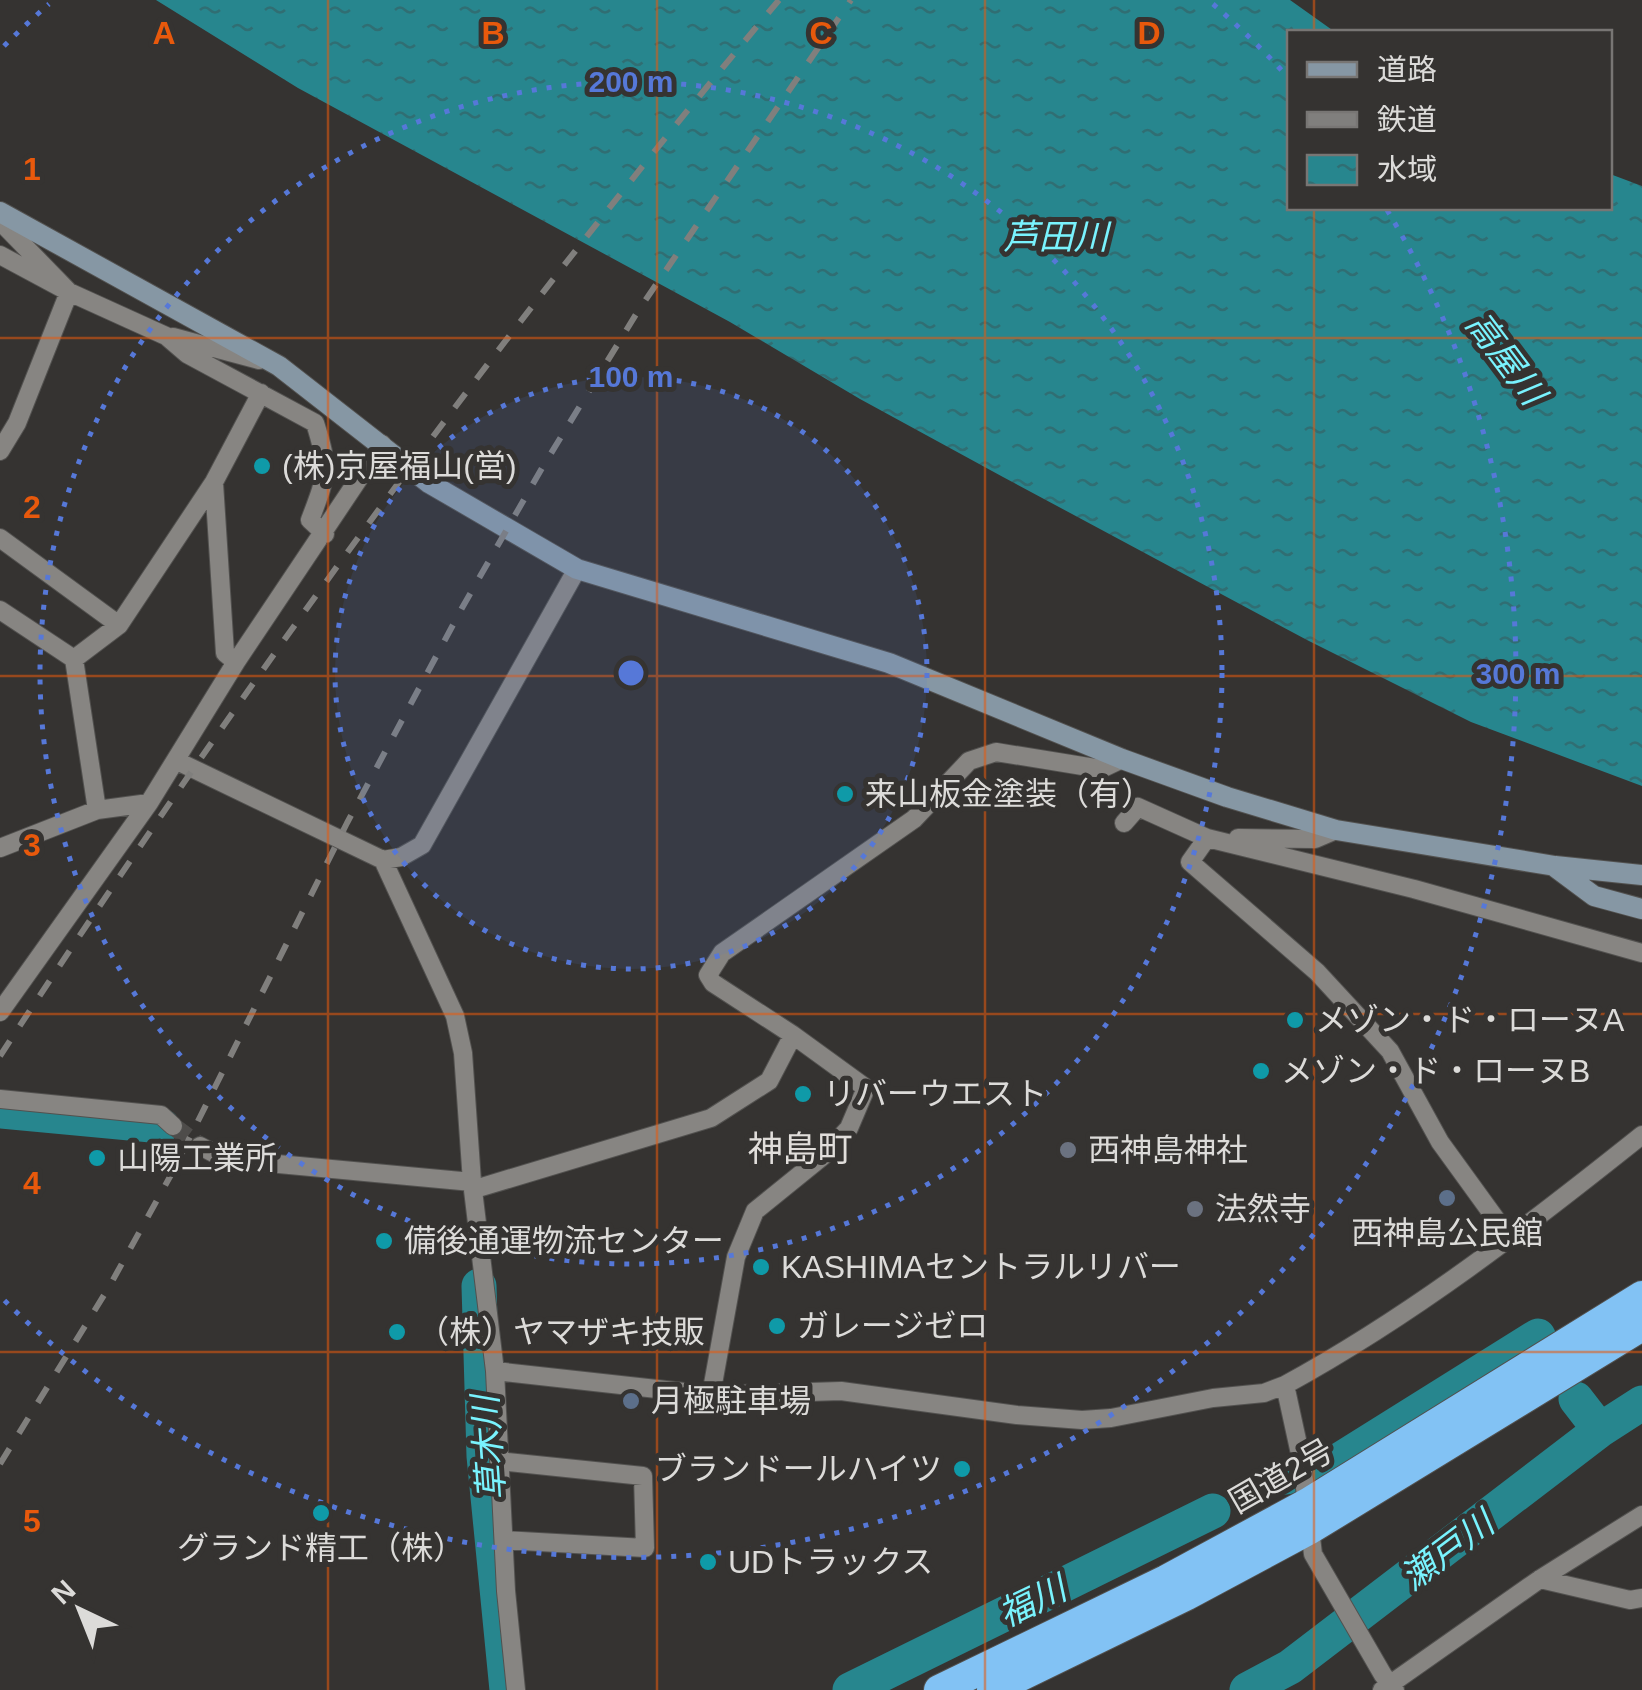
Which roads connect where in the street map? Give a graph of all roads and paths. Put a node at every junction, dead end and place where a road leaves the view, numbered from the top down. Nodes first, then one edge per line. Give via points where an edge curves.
1 (0, 212) edge
2 (0, 220) edge
3 (0, 255) edge
4 (69, 292) junction
5 (166, 336) junction
6 (279, 366) junction
7 (261, 392) junction
8 (3, 438) edge
9 (382, 444) junction
10 (214, 482) junction
11 (325, 534) junction
12 (0, 538) edge
13 (577, 569) junction
14 (0, 610) edge
15 (119, 625) junction
16 (74, 659) junction
17 (236, 662) junction
18 (1122, 758) junction
19 (177, 761) junction
20 (149, 803) junction
21 (98, 810) junction
22 (1124, 823) dead end
23 (1336, 830) junction
24 (1207, 838) junction
25 (0, 848) edge
26 (383, 860) junction
27 (1555, 866) junction
28 (1642, 875) edge
29 (1642, 909) edge
30 (1642, 953) edge
31 (0, 1012) edge
32 (793, 1034) junction
33 (0, 1099) edge
34 (173, 1126) tunnel mouth
35 (1642, 1135) edge
36 (200, 1146) tunnel mouth
37 (474, 1186) junction
38 (1510, 1240) junction
39 (1642, 1296) edge
40 (1642, 1326) edge
41 (495, 1371) junction
42 (1285, 1386) junction
43 (710, 1394) junction
44 (499, 1462) junction
45 (1308, 1508) junction
46 (1642, 1515) edge
47 (504, 1540) junction
48 (1540, 1579) junction
49 (1642, 1598) edge
50 (1387, 1685) edge
51 (516, 1690) edge
52 (939, 1690) edge
53 (992, 1690) edge

1 - 6 street
2 - 4 street
3 - 4 street
4 - 5 street
4 - 8 street via 17,423
5 - 6 street
5 - 7 street
6 - 9 street
7 - 10 street
7 - 11 street via 314,423 326,478 310,520
9 - 11 street
9 - 13 street via 429,484
10 - 15 street
10 - 17 street via 226,652
11 - 17 street
12 - 15 street
13 - 18 street via 889,663
13 - 26 street via 422,844
14 - 16 street
15 - 16 street
16 - 21 street
17 - 19 street
18 - 23 street
18 - 32 street via 1100,768 996,752 969,761 914,819 722,953 708,975 713,983
19 - 20 street
19 - 26 street
20 - 21 street
20 - 31 street
21 - 25 street
22 - 24 street via 1138,807
23 - 24 street via 1315,839
23 - 27 street
24 - 30 street
24 - 38 street via 1190,862 1317,972 1390,1051 1440,1142
26 - 37 street via 455,1016
27 - 28 street
27 - 29 street via 1594,896
32 - 37 street via 770,1081 711,1118
32 - 43 street via 866,1088 849,1128 824,1156 754,1211 736,1257
33 - 34 street via 160,1116
35 - 38 street
36 - 37 street via 225,1158
37 - 41 street
38 - 42 street via 1359,1344
39 - 45 highway, 国道2号
40 - 45 highway, 国道2号
41 - 43 street
41 - 44 street
42 - 43 street via 1082,1420 841,1392
42 - 45 street
44 - 47 street
44 - 47 street via 643,1476 644,1548
45 - 50 street
45 - 52 highway, 国道2号
45 - 53 highway, 国道2号 via 1187,1595
46 - 48 street
47 - 51 street
48 - 49 street
48 - 50 street

